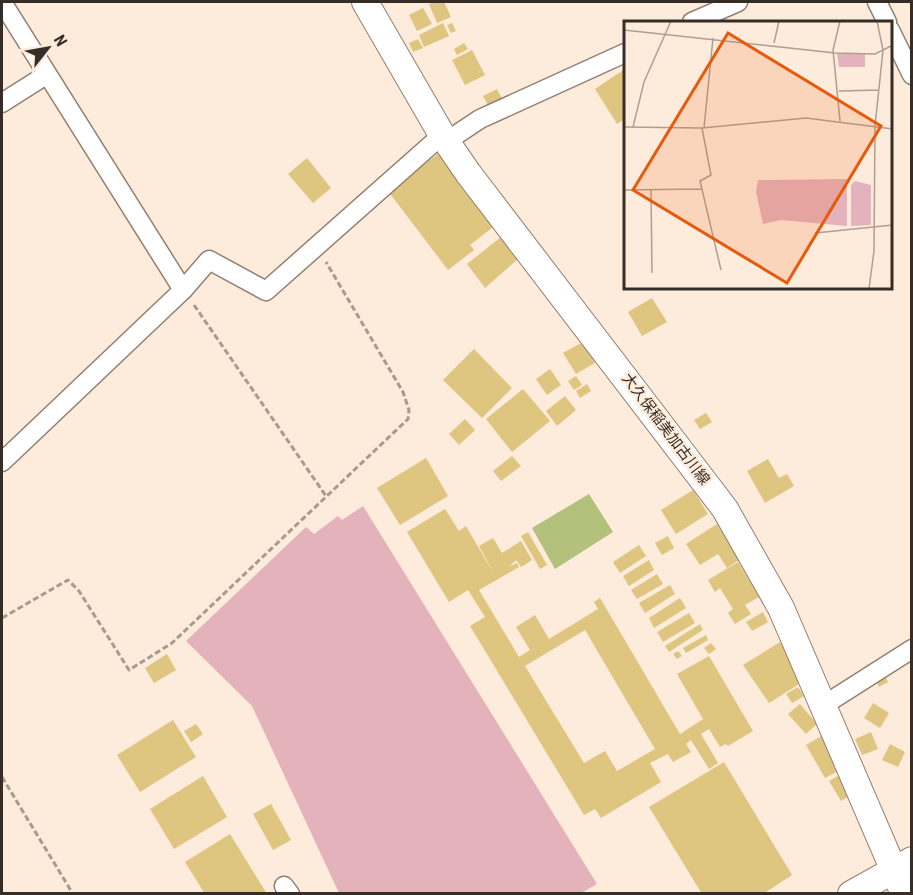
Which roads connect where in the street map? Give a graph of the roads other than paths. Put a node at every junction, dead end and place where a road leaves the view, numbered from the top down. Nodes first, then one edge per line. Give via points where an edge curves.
1 (2, 2) edge
2 (365, 2) edge
3 (738, 2) edge
4 (877, 2) edge
5 (694, 21) edge
6 (886, 21) edge
7 (892, 32) edge
8 (624, 53) edge
9 (46, 75) junction
10 (912, 75) edge
11 (2, 103) edge
12 (444, 138) junction
13 (183, 290) junction
14 (2, 462) edge
15 (912, 649) edge
16 (825, 705) junction
17 (902, 864) edge
18 (851, 894) edge
19 (904, 894) edge

1 - 9 street
2 - 12 main road, 大久保稲美加古川線
3 - 5 street
4 - 6 street
7 - 10 street
8 - 12 street
9 - 11 street
9 - 13 street
12 - 13 street via 266,291 209,260
12 - 16 main road, 大久保稲美加古川線 via 725,508 781,608
13 - 14 street
15 - 16 street
16 - 17 main road, 大久保稲美加古川線
17 - 18 main road
17 - 19 main road, 大久保稲美加古川線

